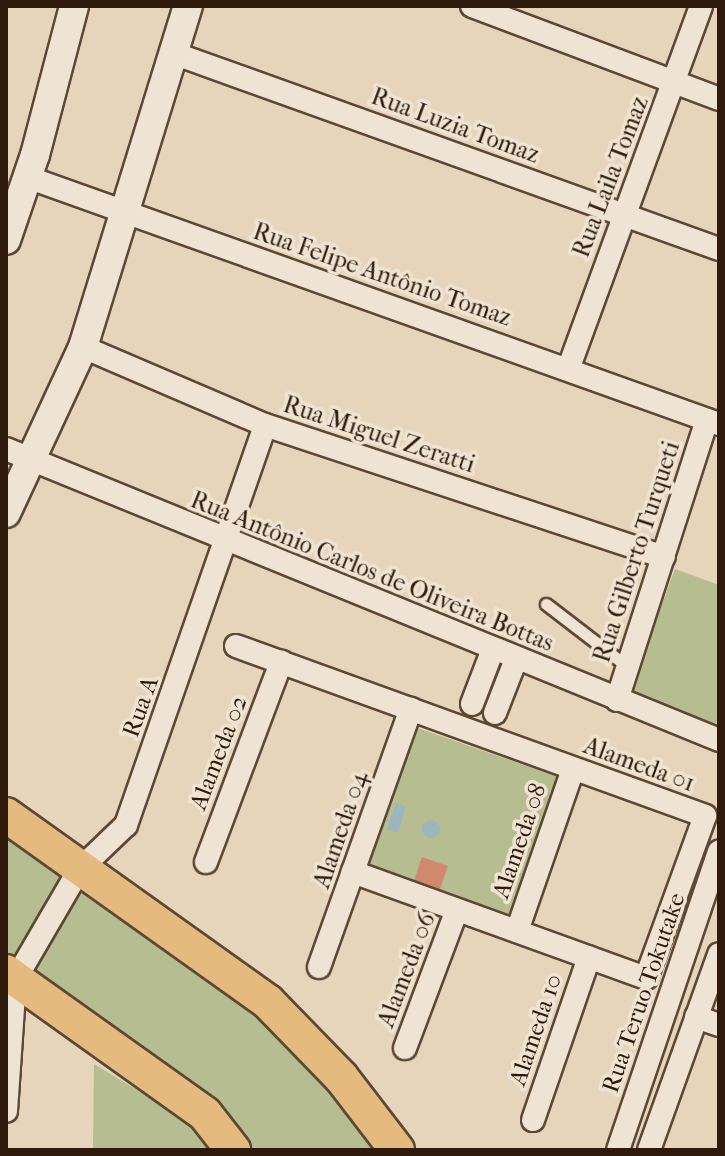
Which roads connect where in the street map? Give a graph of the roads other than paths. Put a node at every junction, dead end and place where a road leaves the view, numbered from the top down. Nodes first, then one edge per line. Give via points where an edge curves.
1 (74, 6) edge
2 (188, 6) edge
3 (472, 6) edge
4 (701, 6) edge
5 (173, 53) junction
6 (674, 84) junction
7 (719, 99) edge
8 (27, 177) junction
9 (127, 214) junction
10 (623, 214) junction
11 (6, 240) edge
12 (719, 249) edge
13 (83, 347) junction
14 (569, 367) junction
15 (713, 422) edge
16 (265, 425) junction
17 (19, 455) edge
18 (6, 513) edge
19 (228, 541) junction
20 (664, 557) junction
21 (546, 604) dead end
22 (236, 646) dead end
23 (493, 649) junction
24 (516, 659) junction
25 (281, 662) junction
26 (628, 667) junction
27 (617, 700) junction
28 (472, 704) joint
29 (411, 709) junction
30 (495, 713) joint
31 (463, 728) junction
32 (485, 737) junction
33 (719, 740) edge
34 (573, 769) junction
35 (6, 815) edge
36 (719, 852) edge
37 (206, 862) dead end
38 (79, 870) junction
39 (353, 872) junction
40 (457, 910) junction
41 (517, 931) junction
42 (719, 954) edge
43 (589, 957) junction
44 (319, 967) dead end
45 (11, 976) edge
46 (696, 1017) junction
47 (719, 1025) edge
48 (405, 1048) dead end
49 (6, 1111) edge
50 (533, 1120) dead end
51 (233, 1150) edge
52 (397, 1150) edge
53 (618, 1150) edge
54 (649, 1150) edge

1 - 8 street
2 - 5 street
3 - 6 street
4 - 6 street, Rua Laila Tomaz
5 - 9 street
5 - 10 street, Rua Luzia Tomaz
6 - 7 street
6 - 10 street, Rua Laila Tomaz
8 - 9 street, Rua Felipe Antônio Tomaz
8 - 11 street
9 - 13 street
9 - 14 street, Rua Felipe Antônio Tomaz
10 - 12 street, Rua Luzia Tomaz
10 - 14 street, Rua Laila Tomaz
13 - 16 street, Rua Miguel Zeratti
13 - 17 street
14 - 15 street, Rua Felipe Antônio Tomaz
15 - 20 street, Rua Gilberto Turqueti
16 - 19 street, Rua A
16 - 20 street, Rua Miguel Zeratti
17 - 18 street
17 - 19 street, Rua Antônio Carlos de Oliveira Bottas
19 - 23 street, Rua Antônio Carlos de Oliveira Bottas
19 - 38 street, Rua A via 126,825
20 - 26 street, Rua Gilberto Turqueti
21 - 26 lane
22 - 25 street, Alameda 01
23 - 24 street, Rua Antônio Carlos de Oliveira Bottas
23 - 28 street
24 - 27 street, Rua Antônio Carlos de Oliveira Bottas
24 - 30 street
25 - 29 street, Alameda 01
25 - 37 street, Alameda 02
26 - 27 street, Rua Gilberto Turqueti
27 - 33 street, Rua Antônio Carlos de Oliveira Bottas
28 - 31 lane
29 - 31 street, Alameda 01
29 - 39 street, Alameda 04
30 - 32 lane
31 - 32 street, Alameda 01
32 - 34 street, Alameda 01
34 - 41 street, Alameda 08
34 - 43 street, Alameda 01 via 705,816 646,978
35 - 38 main road
36 - 53 street, Rua Teruo Tokutake
38 - 45 street, Rua A
38 - 52 main road via 268,1002 341,1077
39 - 40 street, Alameda 01
39 - 44 street, Alameda 04
40 - 41 street, Alameda 01
40 - 48 street, Alameda 06
41 - 43 street, Alameda 01
42 - 46 street
43 - 50 street, Alameda 10
45 - 49 street
45 - 51 main road via 205,1114
46 - 47 street
46 - 54 street

